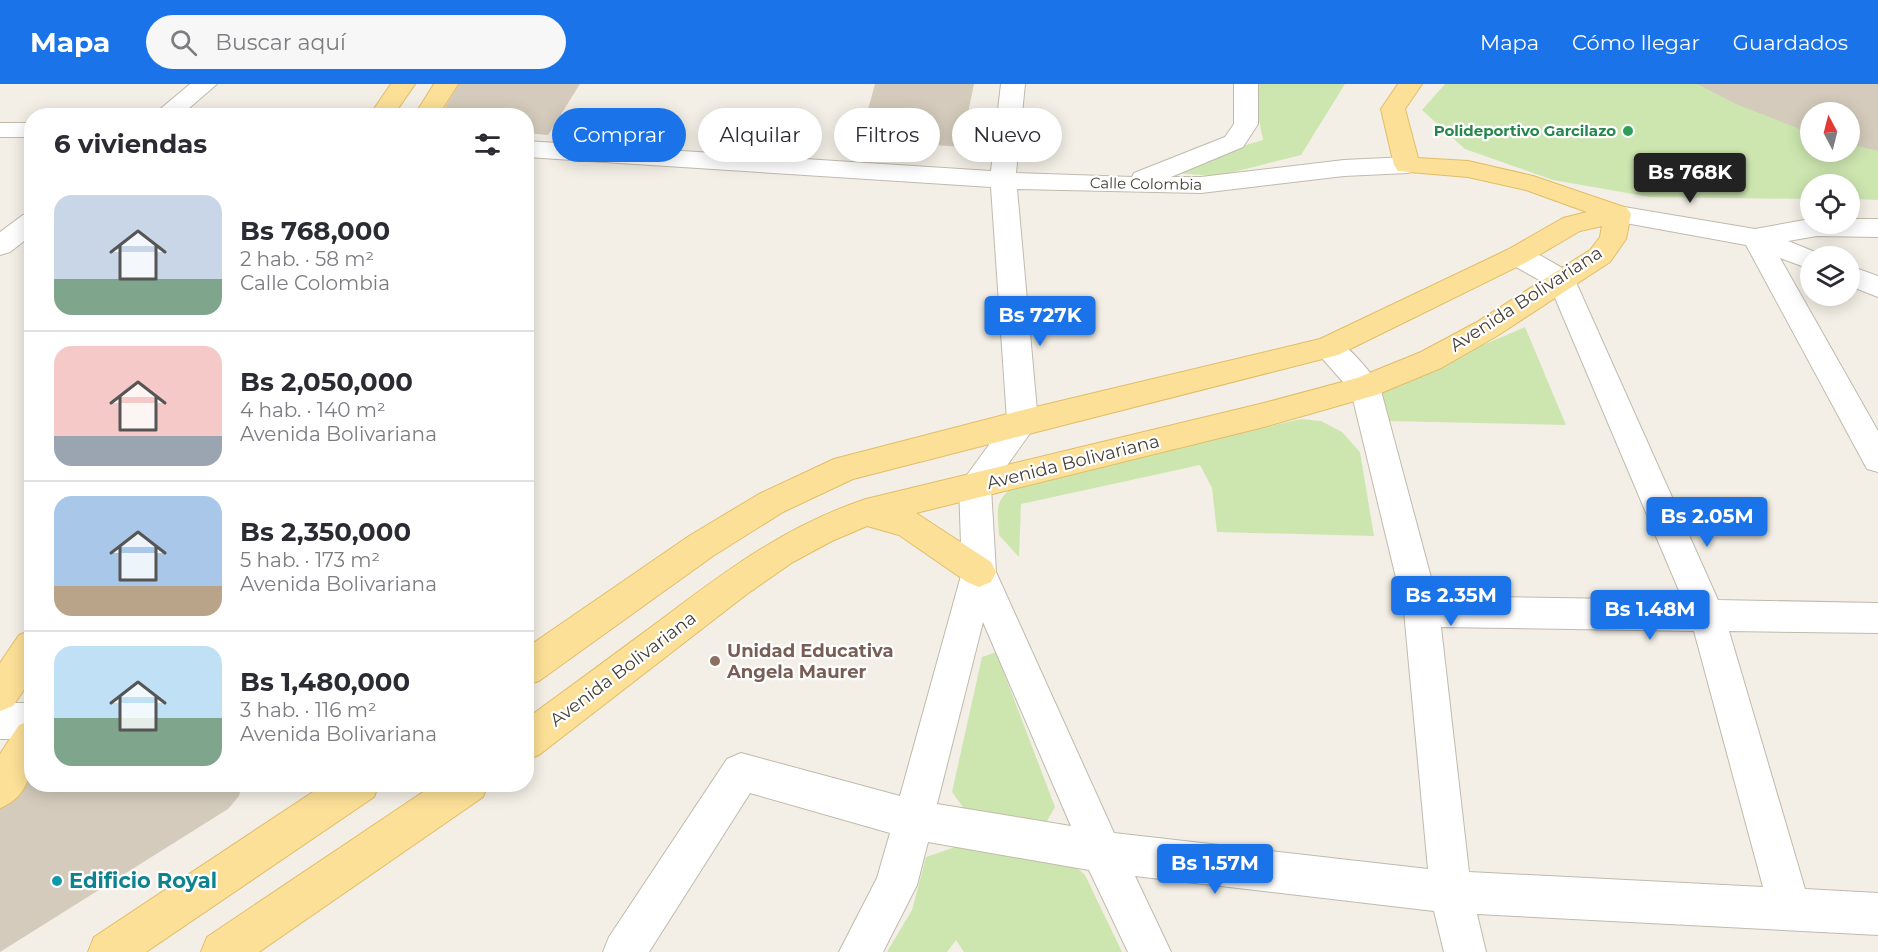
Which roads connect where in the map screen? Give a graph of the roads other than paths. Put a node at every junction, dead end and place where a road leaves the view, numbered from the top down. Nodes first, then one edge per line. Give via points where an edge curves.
1 (205, 84) edge
2 (403, 84) edge
3 (446, 84) edge
4 (1013, 84) edge
5 (1246, 84) edge
6 (1410, 84) edge
7 (174, 108) edge
8 (386, 108) edge
9 (431, 108) edge
10 (0, 130) edge
11 (24, 130) edge
12 (534, 150) edge
13 (1407, 165) junction
14 (1003, 180) junction
15 (1128, 185) junction
16 (1618, 214) junction
17 (24, 227) edge
18 (1878, 228) edge
19 (1755, 238) junction
20 (0, 246) edge
21 (1517, 256) junction
22 (1800, 256) edge
23 (1561, 279) junction
24 (1860, 279) edge
25 (1878, 286) edge
26 (1328, 348) junction
27 (1365, 387) junction
28 (1023, 422) junction
29 (1878, 460) edge
30 (975, 486) junction
31 (866, 512) junction
32 (980, 572) junction
33 (1422, 611) junction
34 (1707, 615) junction
35 (1878, 618) edge
36 (24, 658) edge
37 (534, 663) edge
38 (0, 694) edge
39 (0, 721) edge
40 (24, 721) edge
41 (534, 736) edge
42 (24, 751) edge
43 (0, 789) edge
44 (348, 792) edge
45 (457, 792) edge
46 (915, 820) junction
47 (1102, 852) junction
48 (1451, 892) junction
49 (1790, 910) junction
50 (1878, 914) edge
51 (109, 952) edge
52 (222, 952) edge
53 (624, 952) edge
54 (860, 952) edge
55 (1150, 952) edge
56 (1465, 952) edge

1 - 7 street
2 - 8 main road
3 - 9 main road
4 - 14 street
5 - 15 street via 1246,124 1234,142
6 - 13 main road via 1393,109
10 - 11 street
12 - 14 street, Calle Colombia
13 - 15 street, Calle Colombia via 1344,168 1201,185
13 - 16 main road, Calle Colombia via 1468,169 1533,184
14 - 15 street, Calle Colombia
14 - 28 street
16 - 19 street, Calle Colombia
16 - 21 main road, Avenida Bolivariana via 1572,224
16 - 23 main road, Avenida Bolivariana via 1613,239 1600,256
17 - 20 street
18 - 19 street via 1817,227
19 - 22 street
19 - 29 street
21 - 23 street
21 - 26 main road, Avenida Bolivariana
23 - 27 main road, Avenida Bolivariana via 1487,329 1431,360
23 - 34 street
24 - 25 street
26 - 27 street
26 - 28 main road, Avenida Bolivariana
27 - 30 main road, Avenida Bolivariana
27 - 33 street
28 - 30 street
28 - 37 main road, Avenida Bolivariana via 845,468 771,503 701,546
30 - 31 main road, Avenida Bolivariana
30 - 32 street
31 - 32 main road via 909,524
31 - 41 main road, Avenida Bolivariana via 781,552
32 - 46 street
32 - 47 street
33 - 34 street
33 - 48 street
34 - 35 street
34 - 49 street
36 - 38 main road
39 - 40 street
42 - 43 main road
44 - 51 main road
45 - 52 main road
46 - 47 street
46 - 53 street via 741,772
46 - 54 street via 896,885
47 - 48 street
47 - 55 street
48 - 49 street
48 - 56 street
49 - 50 street

